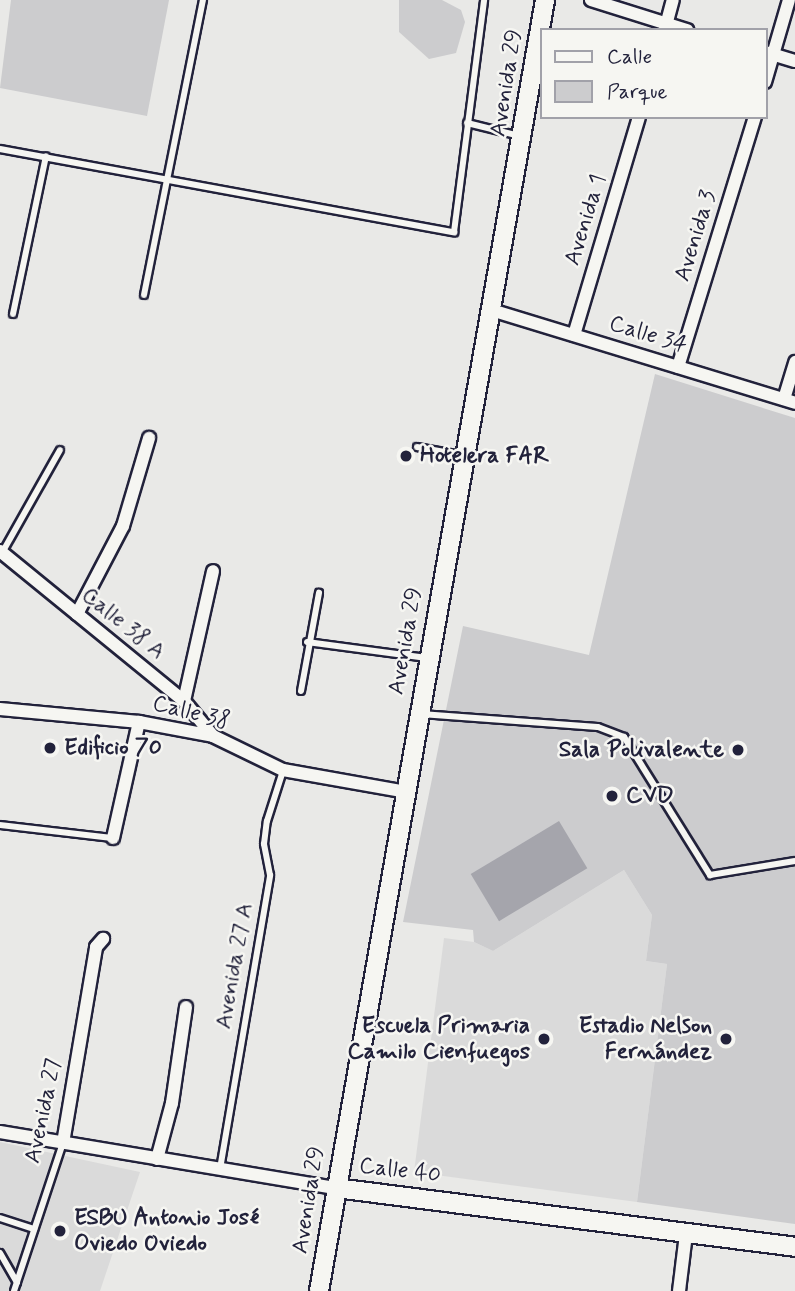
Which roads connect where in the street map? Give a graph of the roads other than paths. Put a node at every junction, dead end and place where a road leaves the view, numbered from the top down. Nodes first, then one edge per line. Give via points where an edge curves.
1 (203, 0) edge
2 (482, 0) edge
3 (545, 0) edge
4 (591, 0) edge
5 (673, 0) edge
6 (789, 0) edge
7 (666, 27) edge
8 (541, 28) edge
9 (540, 31) edge
10 (769, 53) edge
11 (795, 61) edge
12 (638, 119) edge
13 (754, 119) edge
14 (467, 123) junction
15 (523, 137) junction
16 (0, 149) edge
17 (46, 156) junction
18 (167, 178) junction
19 (144, 295) dead end
20 (488, 309) junction
21 (13, 314) dead end
22 (574, 335) junction
23 (795, 362) edge
24 (678, 367) junction
25 (789, 401) edge
26 (149, 438) dead end
27 (417, 447) dead end
28 (60, 450) dead end
29 (468, 456) junction
30 (1, 552) edge
31 (213, 571) dead end
32 (319, 593) dead end
33 (77, 614) junction
34 (307, 642) junction
35 (427, 658) junction
36 (301, 691) dead end
37 (184, 701) junction
38 (0, 709) edge
39 (419, 714) junction
40 (139, 722) junction
41 (213, 736) junction
42 (283, 770) junction
43 (406, 792) junction
44 (0, 825) edge
45 (113, 838) joint
46 (795, 862) edge
47 (103, 939) dead end
48 (187, 1007) dead end
49 (0, 1132) edge
50 (63, 1143) junction
51 (157, 1159) junction
52 (220, 1171) junction
53 (336, 1188) junction
54 (0, 1218) edge
55 (34, 1229) junction
56 (686, 1234) junction
57 (795, 1247) edge
58 (0, 1253) edge
59 (17, 1282) junction
60 (14, 1291) edge
61 (320, 1291) edge
62 (680, 1291) edge

1 - 18 lane
2 - 14 lane
3 - 8 main road, Avenida 29
4 - 7 street
5 - 7 street
6 - 10 street
9 - 15 main road, Avenida 29
10 - 11 street
12 - 22 street, Avenida 1
13 - 24 street, Avenida 3
14 - 15 lane
14 - 18 lane via 454,232
15 - 20 main road, Avenida 29
16 - 17 lane
17 - 18 lane
17 - 21 lane
18 - 19 lane
20 - 22 street, Calle 34
20 - 29 main road, Avenida 29
22 - 24 street, Calle 34
23 - 25 street
24 - 25 street, Calle 34
26 - 33 street via 123,526
27 - 29 lane
28 - 30 lane
29 - 35 main road, Avenida 29
30 - 33 street, Calle 38 A
31 - 37 street
32 - 34 lane
33 - 37 street, Calle 38 A
34 - 35 lane
34 - 36 lane
35 - 39 main road, Avenida 29
37 - 41 street, Calle 38 A
38 - 40 street, Calle 38
39 - 43 main road, Avenida 29
39 - 46 lane via 598,727 624,737 710,875
40 - 41 street, Calle 38
40 - 45 street
41 - 42 street, Calle 38
42 - 43 street, Calle 38
42 - 52 lane, Avenida 27 A via 267,821 264,844 270,875
43 - 53 main road, Avenida 29
44 - 45 lane
47 - 50 street, Avenida 27 via 96,947
48 - 51 street via 172,1103
49 - 50 street, Calle 40
50 - 51 street, Calle 40
50 - 55 lane, Avenida 27
51 - 52 street, Calle 40
52 - 53 street, Calle 40
53 - 56 main road, Calle 40
53 - 61 main road, Avenida 29
54 - 55 lane
55 - 59 lane, Avenida 27
56 - 57 main road, Calle 40
56 - 62 street
58 - 59 lane
59 - 60 lane, Avenida 27

